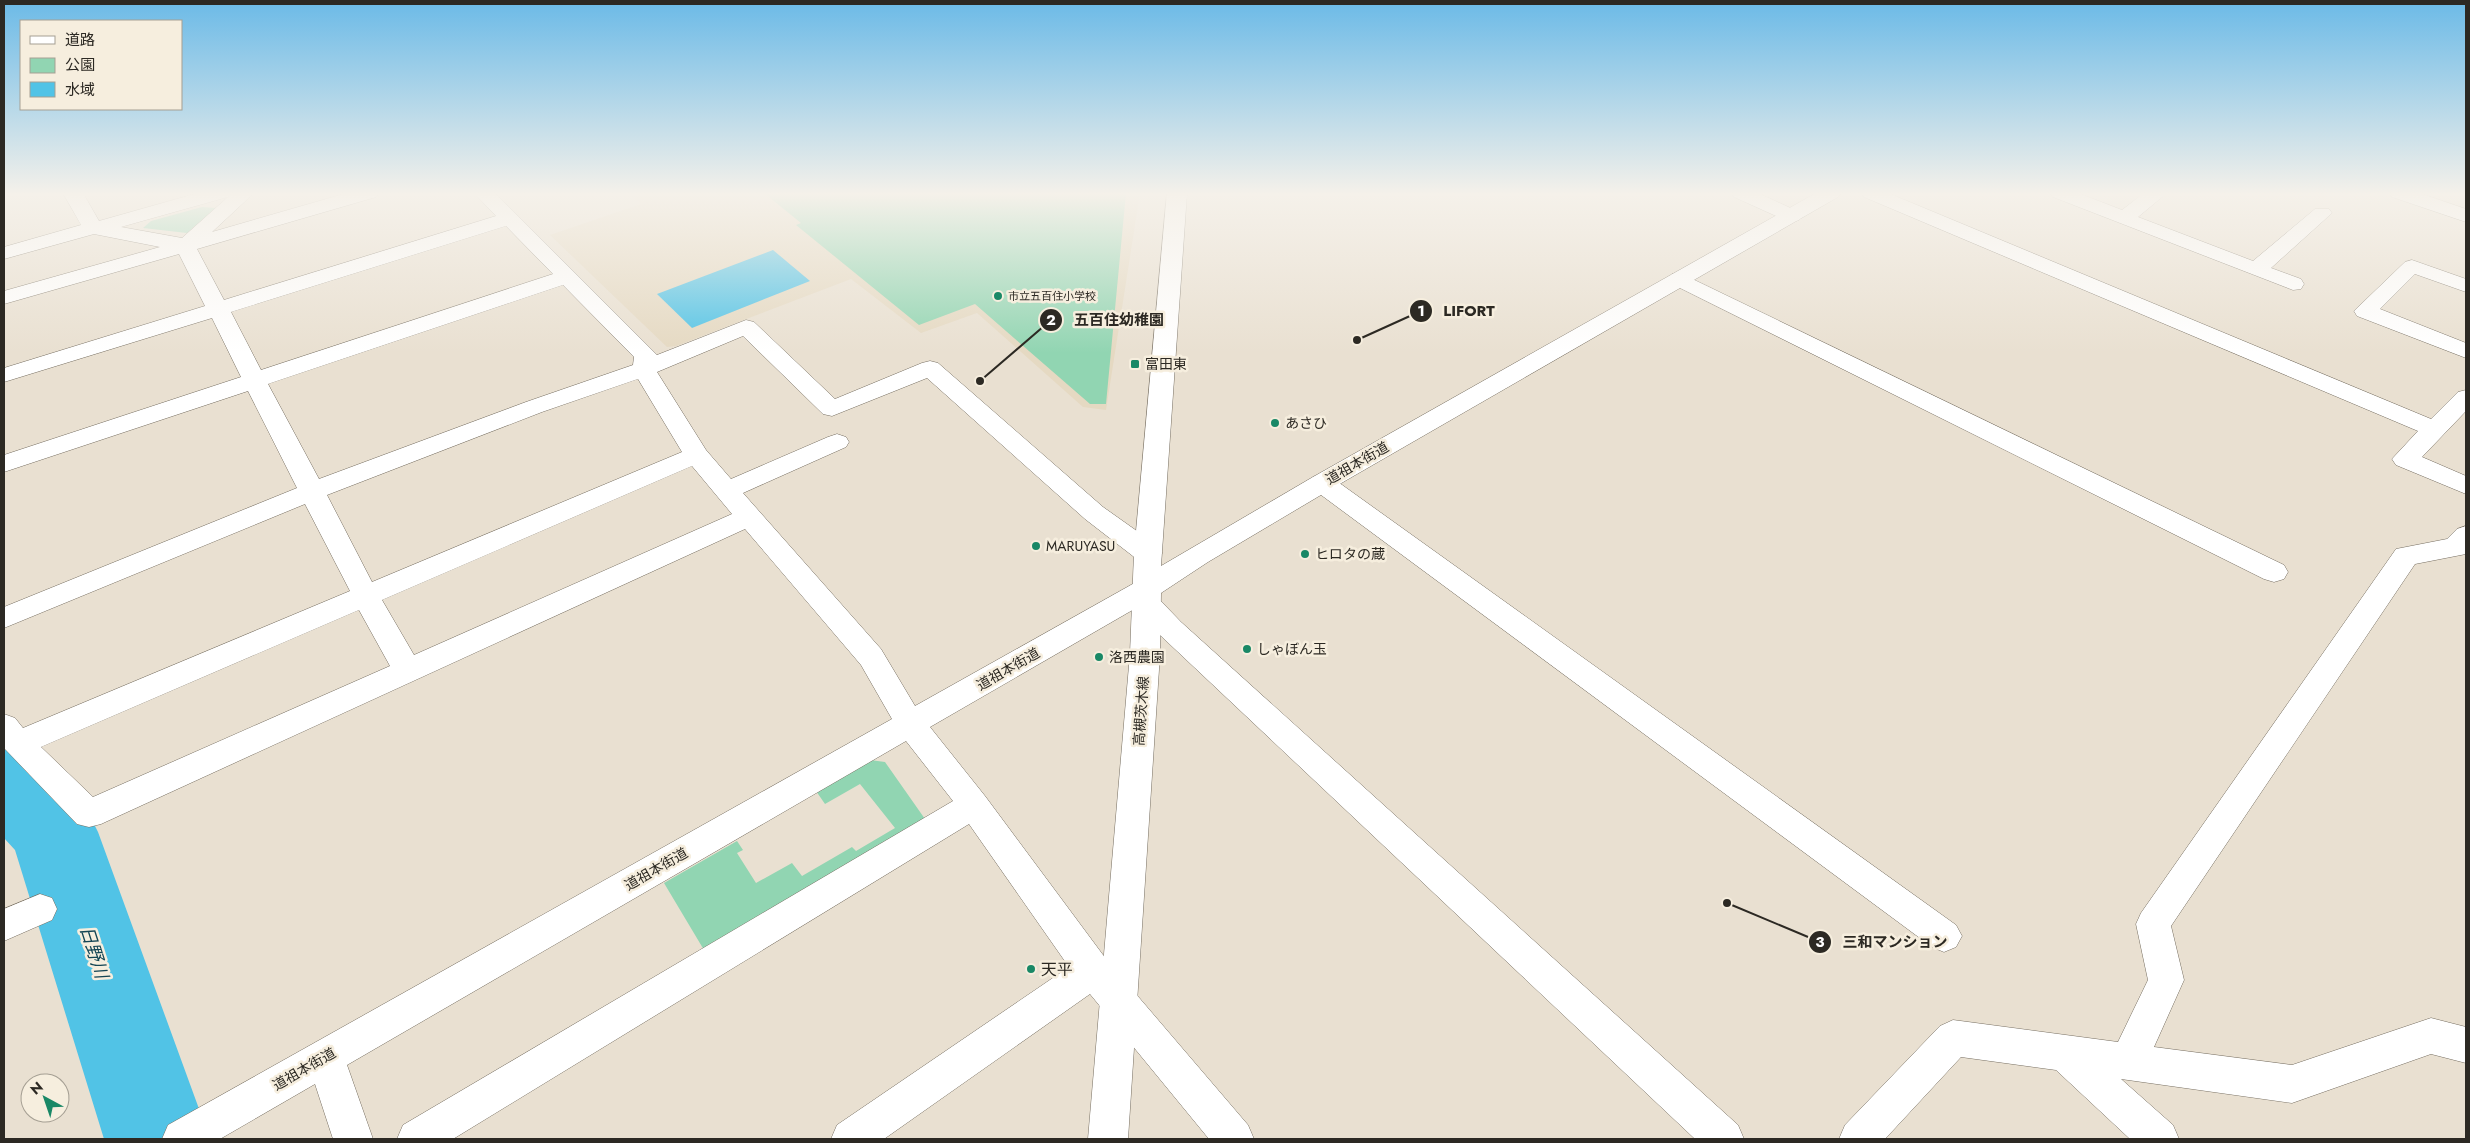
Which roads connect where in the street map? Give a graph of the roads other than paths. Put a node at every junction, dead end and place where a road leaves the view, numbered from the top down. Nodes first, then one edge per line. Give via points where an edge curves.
1 (28, 246) edge
2 (180, 246) edge
3 (186, 246) edge
4 (421, 246) edge
5 (535, 246) edge
6 (1173, 246) edge
7 (1738, 246) edge
8 (1999, 246) edge
9 (2198, 246) edge
10 (2283, 246) edge
11 (4, 253) edge
12 (2257, 269) junction
13 (566, 277) junction
14 (1680, 279) junction
15 (2293, 284) dead end
16 (2466, 286) edge
17 (4, 298) edge
18 (220, 309) junction
19 (2466, 351) edge
20 (644, 370) junction
21 (4, 375) edge
22 (256, 382) junction
23 (2465, 400) edge
24 (2434, 428) junction
25 (837, 442) dead end
26 (696, 455) junction
27 (4, 464) edge
28 (1322, 483) junction
29 (2466, 486) edge
30 (313, 490) junction
31 (727, 490) junction
32 (751, 516) junction
33 (2466, 535) edge
34 (1148, 553) junction
35 (2274, 572) dead end
36 (366, 596) junction
37 (1147, 596) junction
38 (4, 618) edge
39 (408, 672) junction
40 (910, 724) junction
41 (10, 738) edge
42 (974, 805) junction
43 (40, 908) dead end
44 (4, 926) edge
45 (1944, 936) dead end
46 (1093, 971) junction
47 (1120, 1003) junction
48 (2466, 1045) edge
49 (2067, 1055) junction
50 (325, 1056) junction
51 (2128, 1062) junction
52 (190, 1135) edge
53 (2156, 1138) edge
54 (353, 1139) edge
55 (417, 1139) edge
56 (851, 1139) edge
57 (1108, 1139) edge
58 (1234, 1139) edge
59 (1724, 1139) edge
60 (1860, 1139) edge

1 - 11 street
2 - 17 street
3 - 18 street
4 - 18 street
5 - 13 street
6 - 34 street, 高槻茨木線
7 - 14 street, 道祖本街道
8 - 24 street
9 - 12 street
10 - 12 street
12 - 15 street
13 - 20 street via 646,356
13 - 22 street
14 - 28 street, 道祖本街道
14 - 35 street
16 - 19 street via 2412,266 2365,311
18 - 21 street
18 - 22 street
20 - 26 street
20 - 30 street
20 - 34 street via 746,327 832,409 930,368 1094,513
22 - 27 street
22 - 30 street
23 - 24 street
24 - 29 street via 2405,459
25 - 31 street
26 - 31 street
26 - 36 street
28 - 37 street, 道祖本街道 via 1198,555
28 - 45 street
30 - 36 street
30 - 38 street
31 - 32 street
32 - 39 street
32 - 40 street via 871,657
33 - 51 street via 2456,547 2406,556 2153,924 2166,980
34 - 37 street, 高槻茨木線
36 - 39 street
36 - 41 street
37 - 40 street, 道祖本街道
37 - 47 street, 高槻茨木線
37 - 59 street via 1178,635
39 - 41 street via 89,814
40 - 42 street
40 - 50 street, 道祖本街道
42 - 46 street
42 - 55 street
43 - 44 street
46 - 47 street
46 - 56 street
47 - 57 street, 高槻茨木線
47 - 58 street
48 - 51 street via 2431,1036 2292,1084
49 - 51 street
49 - 53 street
49 - 60 street via 1953,1038
50 - 52 street, 道祖本街道
50 - 54 street

